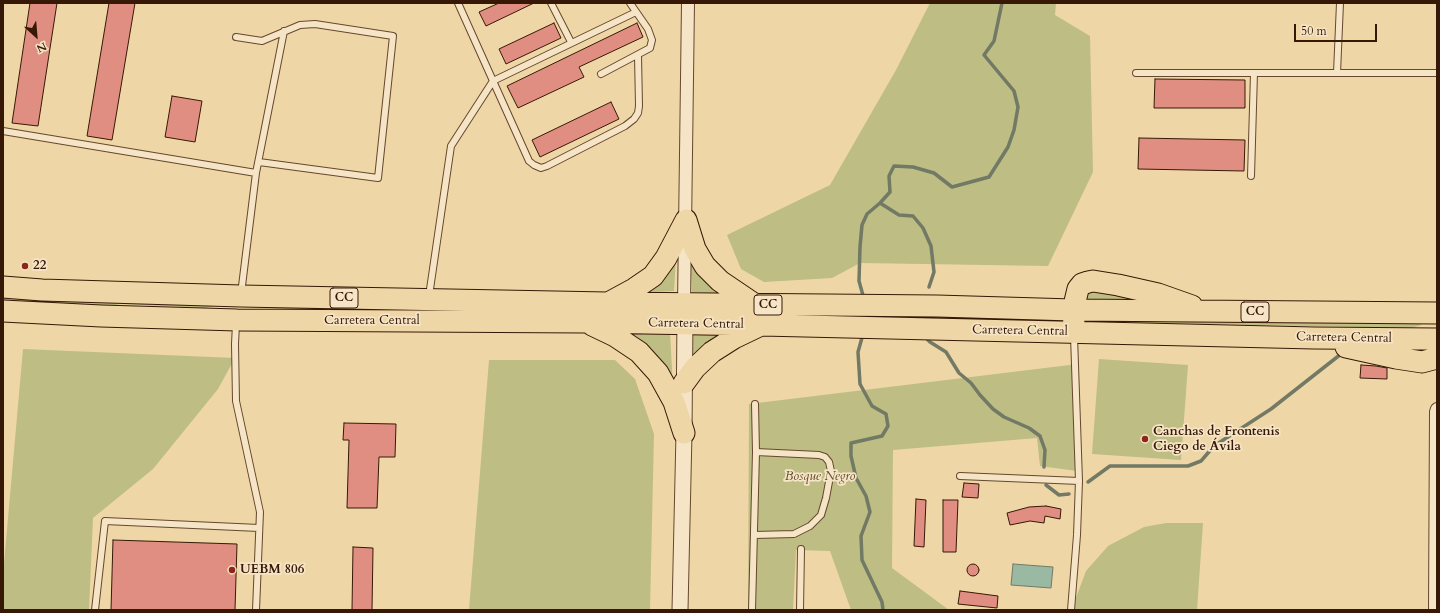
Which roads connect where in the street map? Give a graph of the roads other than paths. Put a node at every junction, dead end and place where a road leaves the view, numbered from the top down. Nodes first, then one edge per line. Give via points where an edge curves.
1 (458, 3) edge
2 (551, 3) edge
3 (630, 3) edge
4 (688, 3) edge
5 (1340, 3) edge
6 (636, 12) junction
7 (284, 31) junction
8 (236, 37) dead end
9 (571, 42) junction
10 (638, 55) junction
11 (1136, 73) dead end
12 (1254, 73) junction
13 (1337, 73) junction
14 (1437, 73) edge
15 (601, 74) dead end
16 (493, 81) junction
17 (3, 131) edge
18 (259, 162) junction
19 (256, 173) junction
20 (1251, 176) dead end
21 (686, 220) junction
22 (3, 287) edge
23 (240, 296) junction
24 (607, 303) junction
25 (754, 304) junction
26 (429, 310) junction
27 (1073, 310) junction
28 (3, 311) edge
29 (1208, 311) junction
30 (1437, 313) edge
31 (685, 314) junction
32 (237, 320) junction
33 (586, 322) junction
34 (762, 325) junction
35 (1074, 332) junction
36 (1314, 338) junction
37 (1437, 339) edge
38 (1437, 358) edge
39 (684, 383) junction
40 (756, 404) dead end
41 (1437, 409) edge
42 (684, 433) junction
43 (756, 452) junction
44 (960, 476) dead end
45 (1079, 481) junction
46 (259, 528) junction
47 (754, 535) junction
48 (801, 549) dead end
49 (95, 610) edge
50 (256, 610) edge
51 (680, 610) edge
52 (752, 610) edge
53 (800, 610) edge
54 (1071, 610) edge
55 (1435, 610) edge

1 - 16 lane
2 - 9 lane
3 - 6 lane
4 - 21 street
5 - 13 lane
6 - 9 lane
6 - 10 lane via 652,40 650,48
7 - 8 lane via 262,41
7 - 18 lane
7 - 18 lane via 300,25 315,24 393,36 378,178
9 - 16 lane
10 - 15 lane
10 - 16 lane via 639,106 634,119 541,168 529,161
11 - 12 lane
12 - 13 lane
12 - 20 lane
13 - 14 lane
16 - 26 lane via 451,146
17 - 19 lane
18 - 19 lane
19 - 23 lane
21 - 24 highway via 666,258 653,276 634,290
21 - 25 highway via 695,249 705,266 720,281
21 - 31 street
22 - 23 highway, Carretera Central / CC
23 - 26 highway, Carretera Central / CC
23 - 32 highway
24 - 26 highway, Carretera Central / CC
24 - 31 highway, Carretera Central / CC
25 - 27 highway, Carretera Central / CC
25 - 31 highway, Carretera Central / CC
26 - 32 highway, Carretera Central / CC
26 - 33 highway, Carretera Central / CC
27 - 29 highway, Carretera Central / CC
27 - 29 highway via 1078,289 1082,284 1093,281 1158,294
27 - 35 highway
28 - 32 highway, Carretera Central / CC
29 - 30 highway, Carretera Central / CC
31 - 33 highway, Carretera Central / CC
31 - 34 highway, Carretera Central / CC
31 - 39 street
32 - 46 lane via 236,402 260,512
33 - 42 highway via 615,336 639,352 658,373 674,402
34 - 35 highway, Carretera Central / CC
34 - 39 highway via 712,352
35 - 36 highway, Carretera Central / CC
35 - 45 lane
36 - 37 highway, Carretera Central / CC
36 - 38 highway via 1396,358 1422,362
39 - 42 street
40 - 43 lane
41 - 55 street
42 - 51 street
43 - 47 lane
43 - 47 lane via 819,455 829,462 831,471 821,515 810,526 794,534
44 - 45 lane
45 - 54 lane
46 - 49 lane via 105,521
46 - 50 lane
47 - 52 lane
48 - 53 lane

